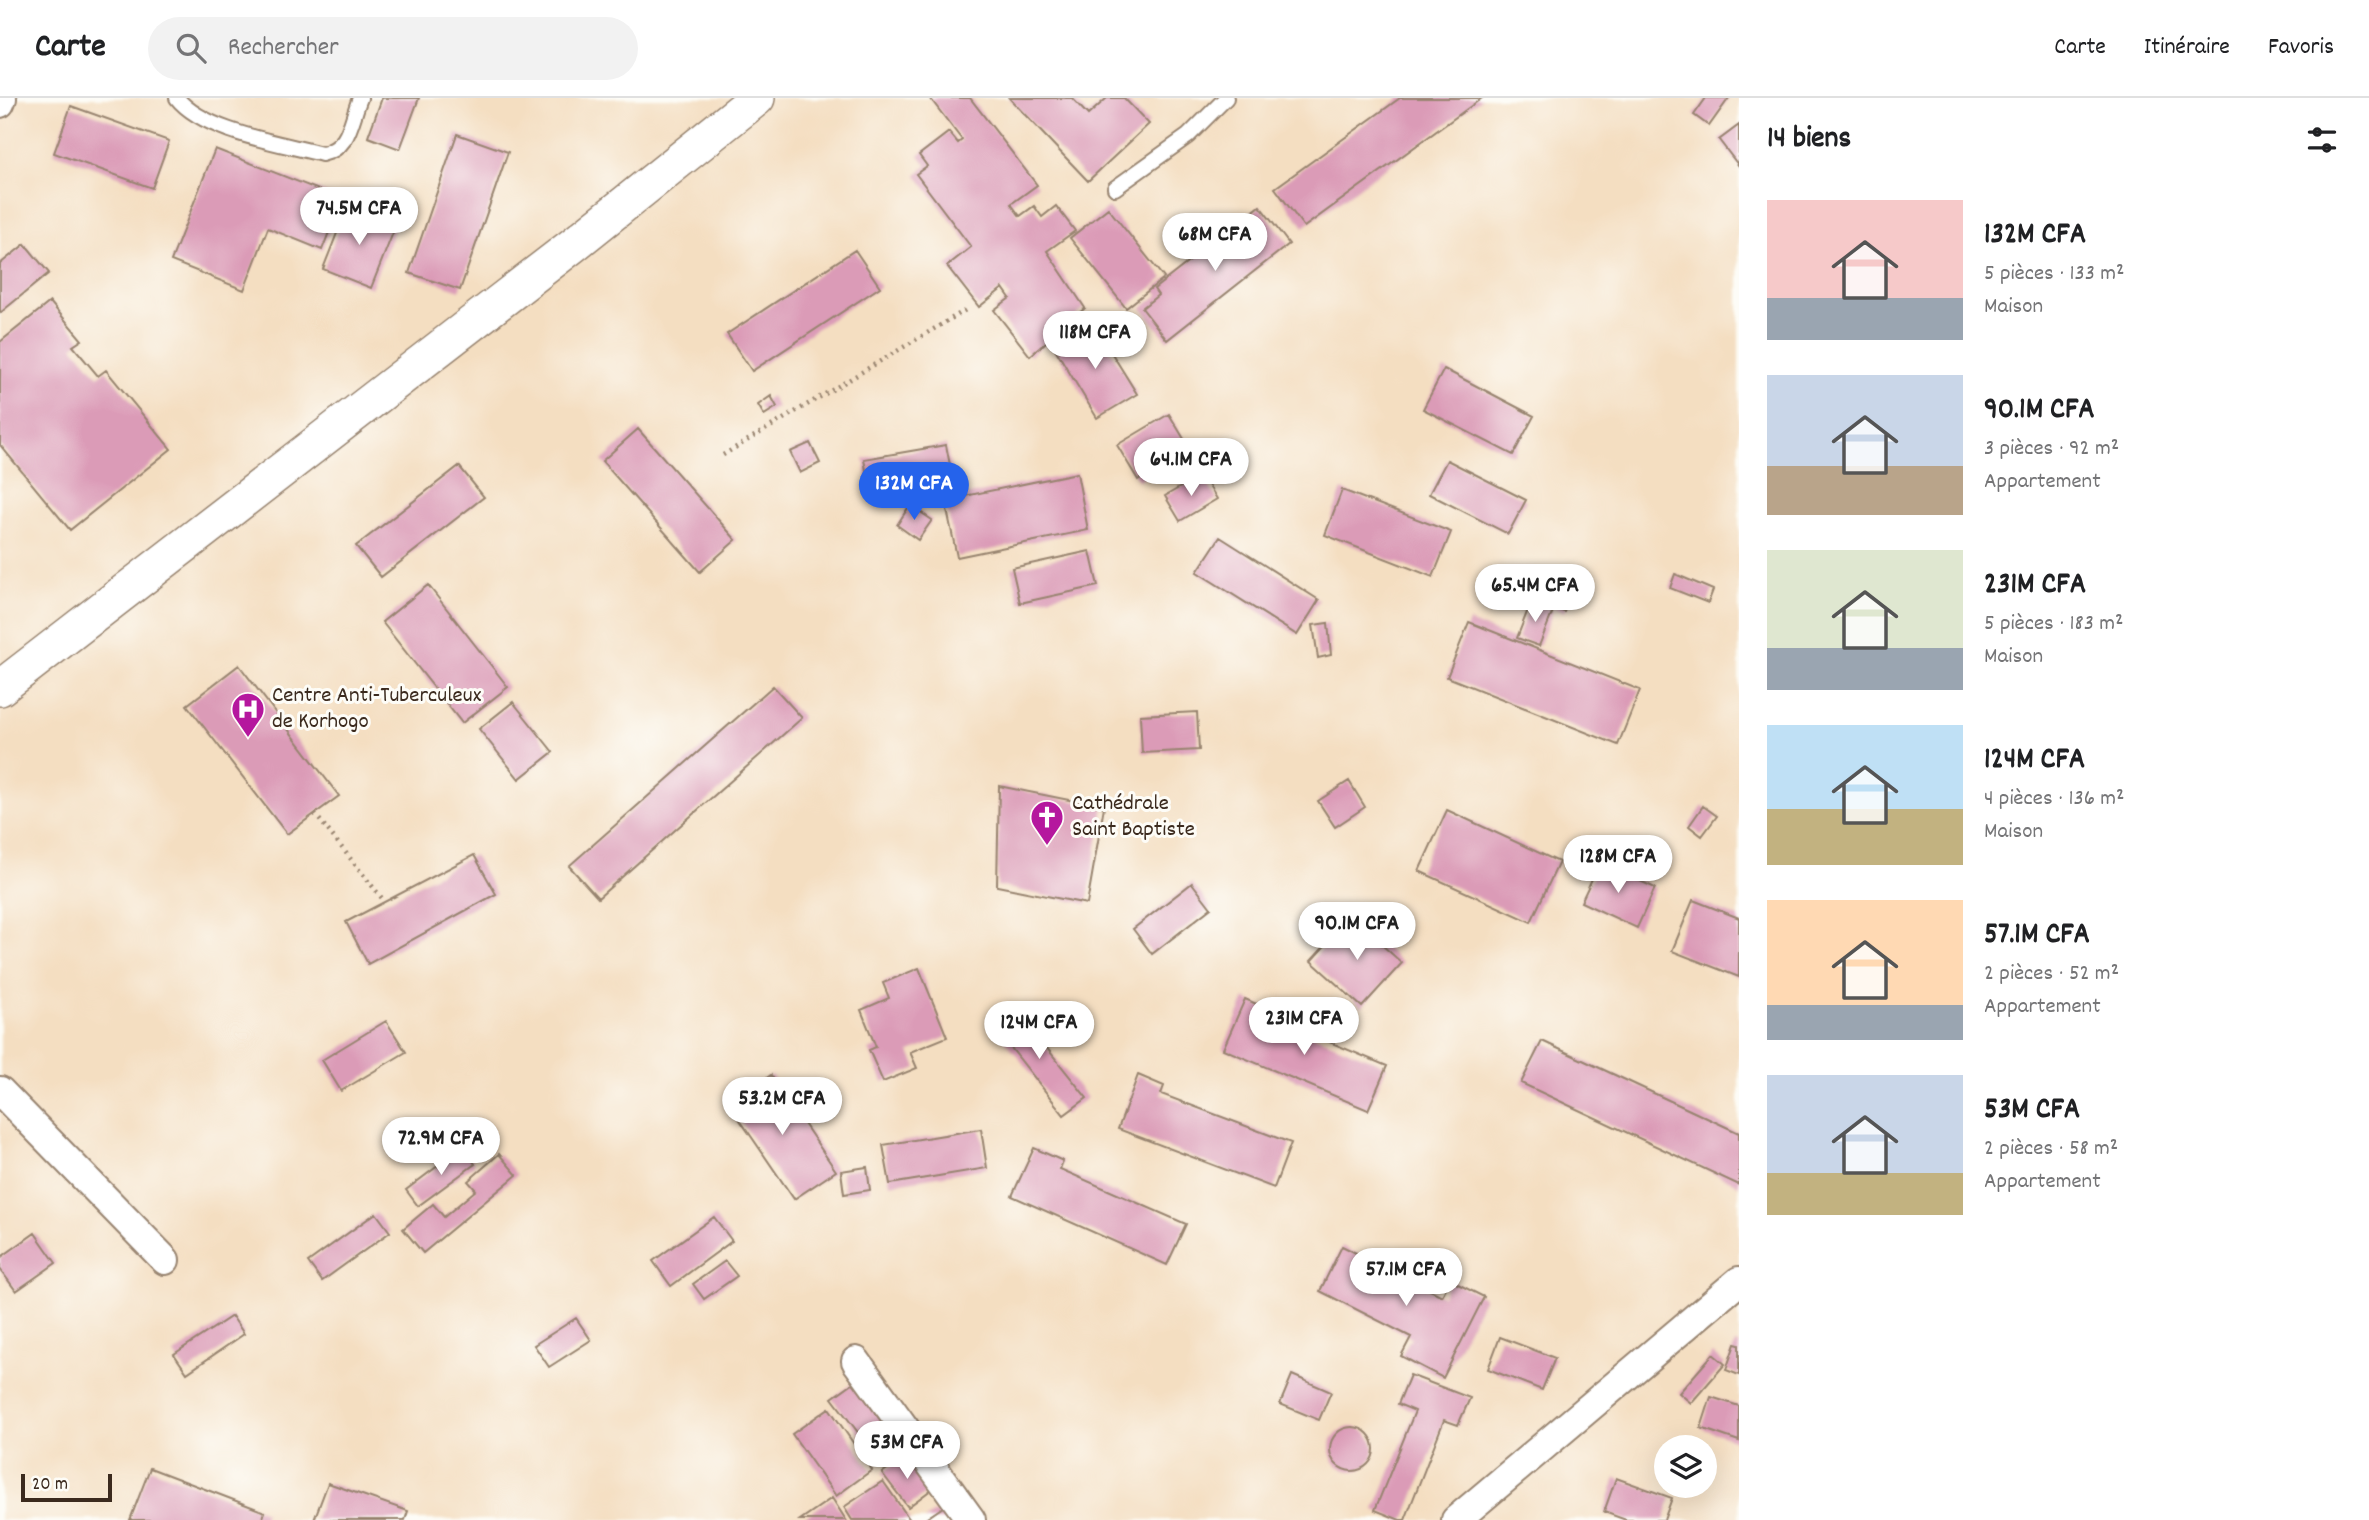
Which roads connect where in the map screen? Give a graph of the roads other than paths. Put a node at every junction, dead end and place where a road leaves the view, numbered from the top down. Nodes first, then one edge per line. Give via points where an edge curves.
1 (177, 98) edge
2 (360, 98) edge
3 (757, 98) edge
4 (1226, 98) edge
5 (1115, 188) dead end
6 (0, 688) edge
7 (0, 1091) edge
8 (165, 1261) dead end
9 (1737, 1285) edge
10 (856, 1361) dead end
11 (1461, 1516) edge
12 (971, 1520) edge
13 (1493, 1520) edge

1 - 2 lane via 184,107 226,130 322,154 342,145
3 - 6 street
4 - 5 lane via 1188,136
7 - 8 street
9 - 11 street
10 - 12 street
11 - 13 street

